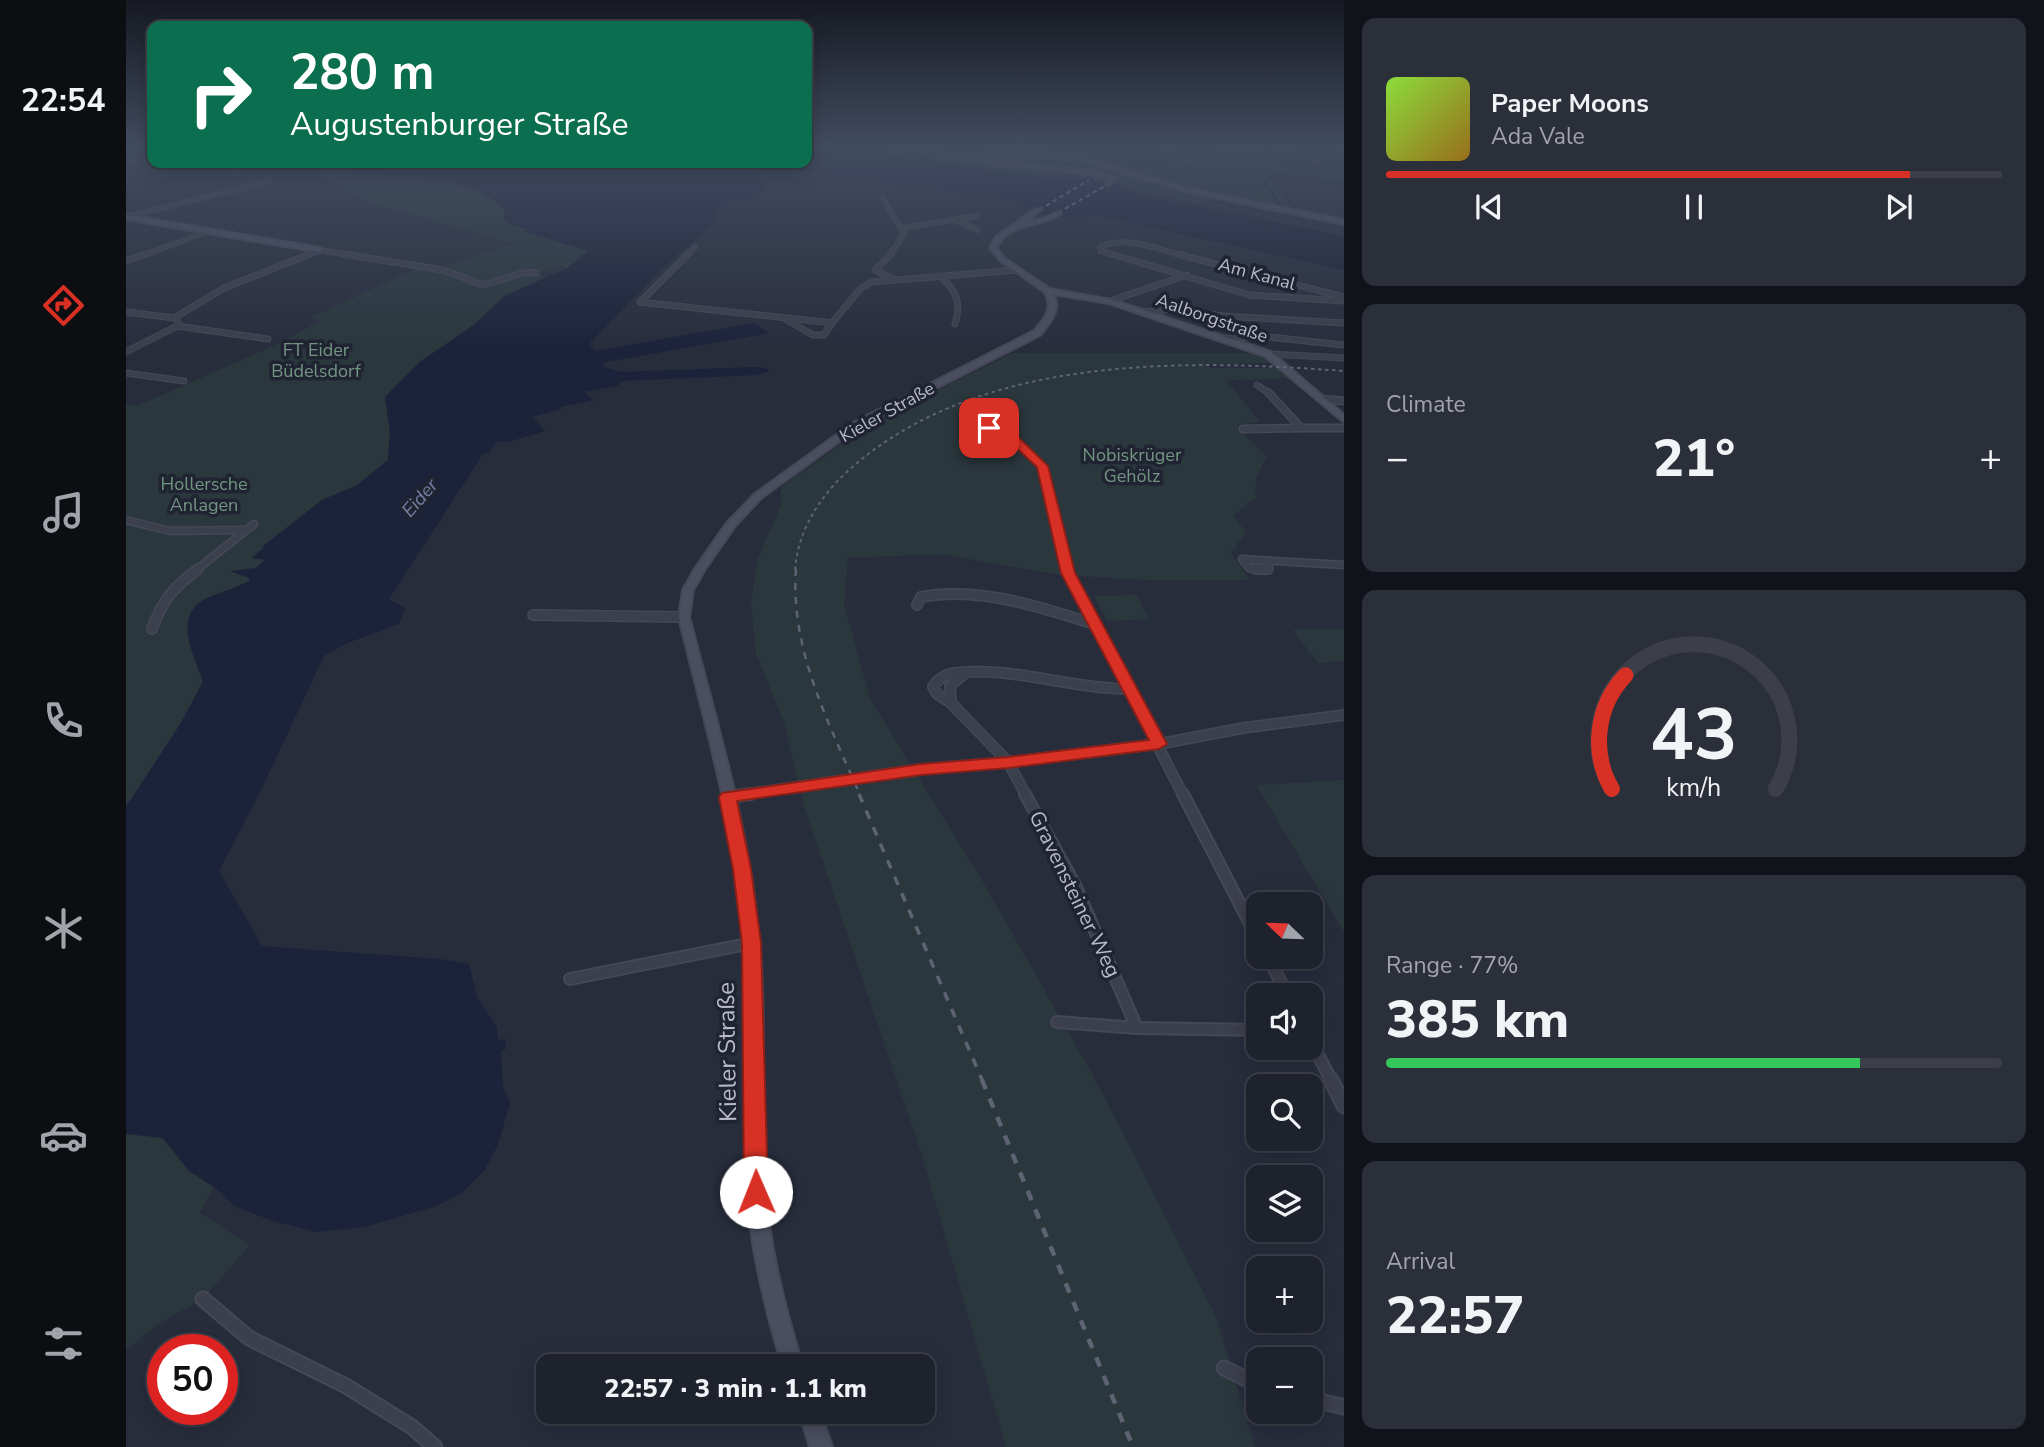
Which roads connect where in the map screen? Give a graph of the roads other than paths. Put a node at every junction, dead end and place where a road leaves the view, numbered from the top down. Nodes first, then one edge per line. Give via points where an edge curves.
1 (892, 214) edge
2 (1034, 214) edge
3 (1303, 214) edge
4 (977, 216) dead end
5 (1055, 216) dead end
6 (126, 217) edge
7 (955, 220) junction
8 (1344, 222) edge
9 (1017, 226) junction
10 (901, 228) junction
11 (978, 230) dead end
12 (206, 232) junction
13 (695, 247) dead end
14 (320, 250) junction
15 (126, 261) edge
16 (1018, 270) junction
17 (536, 273) dead end
18 (1189, 275) junction
19 (940, 276) junction
20 (895, 279) junction
21 (1048, 291) junction
22 (1344, 299) edge
23 (1110, 301) junction
24 (126, 312) edge
25 (1144, 312) junction
26 (781, 317) junction
27 (174, 318) junction
28 (832, 323) junction
29 (1344, 323) edge
30 (955, 324) dead end
31 (177, 326) junction
32 (1225, 338) junction
33 (268, 339) dead end
34 (126, 343) edge
35 (139, 345) junction
36 (1344, 345) edge
37 (126, 352) edge
38 (1268, 354) junction
39 (1344, 358) edge
40 (975, 365) joint
41 (126, 373) edge
42 (184, 381) dead end
43 (1257, 385) dead end
44 (1322, 399) junction
45 (1344, 401) edge
46 (1344, 419) edge
47 (964, 421) dead end
48 (1301, 428) junction
49 (1344, 428) edge
50 (1243, 429) dead end
51 (126, 520) edge
52 (254, 524) dead end
53 (243, 530) junction
54 (1269, 561) dead end
55 (1344, 565) edge
56 (917, 605) dead end
57 (533, 615) dead end
58 (684, 617) junction
59 (1094, 624) junction
60 (152, 629) dead end
61 (964, 674) junction
62 (1129, 689) junction
63 (951, 703) junction
64 (1344, 715) edge
65 (1159, 744) junction
66 (1008, 762) junction
67 (728, 797) junction
68 (1246, 915) edge
69 (752, 943) junction
70 (570, 979) dead end
71 (1057, 1022) dead end
72 (1138, 1028) junction
73 (1246, 1030) edge
74 (1321, 1060) edge
75 (1344, 1106) edge
76 (203, 1299) dead end
77 (789, 1354) edge
78 (1224, 1368) dead end
79 (1246, 1379) edge
80 (1323, 1402) edge
81 (1344, 1407) edge
82 (813, 1424) edge
83 (435, 1447) edge
84 (821, 1447) edge

1 - 10 street
2 - 9 main road
3 - 8 main road
4 - 7 street
5 - 9 main road
6 - 12 street
7 - 10 street
7 - 11 street
9 - 16 main road via 998,238 993,248
10 - 20 street via 902,240 875,270
12 - 14 street
12 - 15 street
13 - 26 street via 640,302
14 - 17 street via 443,270 483,285
14 - 27 street via 224,288
16 - 19 street
16 - 21 main road
18 - 22 street, Am Kanal via 1260,298
18 - 22 street, Am Kanal via 1101,251 1100,247 1113,241 1131,242
18 - 23 street, Am Kanal
19 - 20 street
19 - 30 street via 960,298
20 - 28 street via 866,285
21 - 23 street, Aalborgstraße
21 - 40 street, Kieler Straße via 1053,310 1047,325
23 - 25 street, Aalborgstraße
24 - 27 street
25 - 29 street via 1172,309
25 - 32 street, Aalborgstraße
26 - 28 street
26 - 28 street via 813,335 824,335
27 - 31 street
31 - 33 street
31 - 35 street
32 - 36 street via 1269,337
32 - 38 street, Aalborgstraße
34 - 35 street
35 - 37 street
38 - 39 street
38 - 44 main road, Aalborgstraße
40 - 58 main road, Kieler Straße via 856,425 758,496 730,525 700,569 688,590
41 - 42 street
43 - 48 street
44 - 45 street
44 - 46 main road, Aalborgstraße
47 - 59 street via 1008,434 1042,466 1068,573
48 - 49 street
48 - 50 street
51 - 53 street via 166,531
52 - 53 street
53 - 60 street via 175,587 161,604
54 - 55 street
56 - 59 street via 928,595 992,598
57 - 58 street
58 - 67 main road, Kieler Straße
59 - 62 street
61 - 62 street via 986,672
61 - 63 street via 950,686
61 - 63 street, Gravensteiner Weg via 952,673 933,687
62 - 65 street
63 - 66 street, Gravensteiner Weg
64 - 65 street
65 - 66 street
65 - 68 street
66 - 67 street via 921,769
66 - 72 street, Gravensteiner Weg via 1069,873
67 - 69 street, Kieler Straße
69 - 70 street, Kieler Straße
69 - 77 street, Kieler Straße via 756,1192 770,1283
71 - 72 street
72 - 73 street
74 - 75 street
76 - 83 street via 249,1338 346,1386
78 - 79 street
80 - 81 street
82 - 84 street

